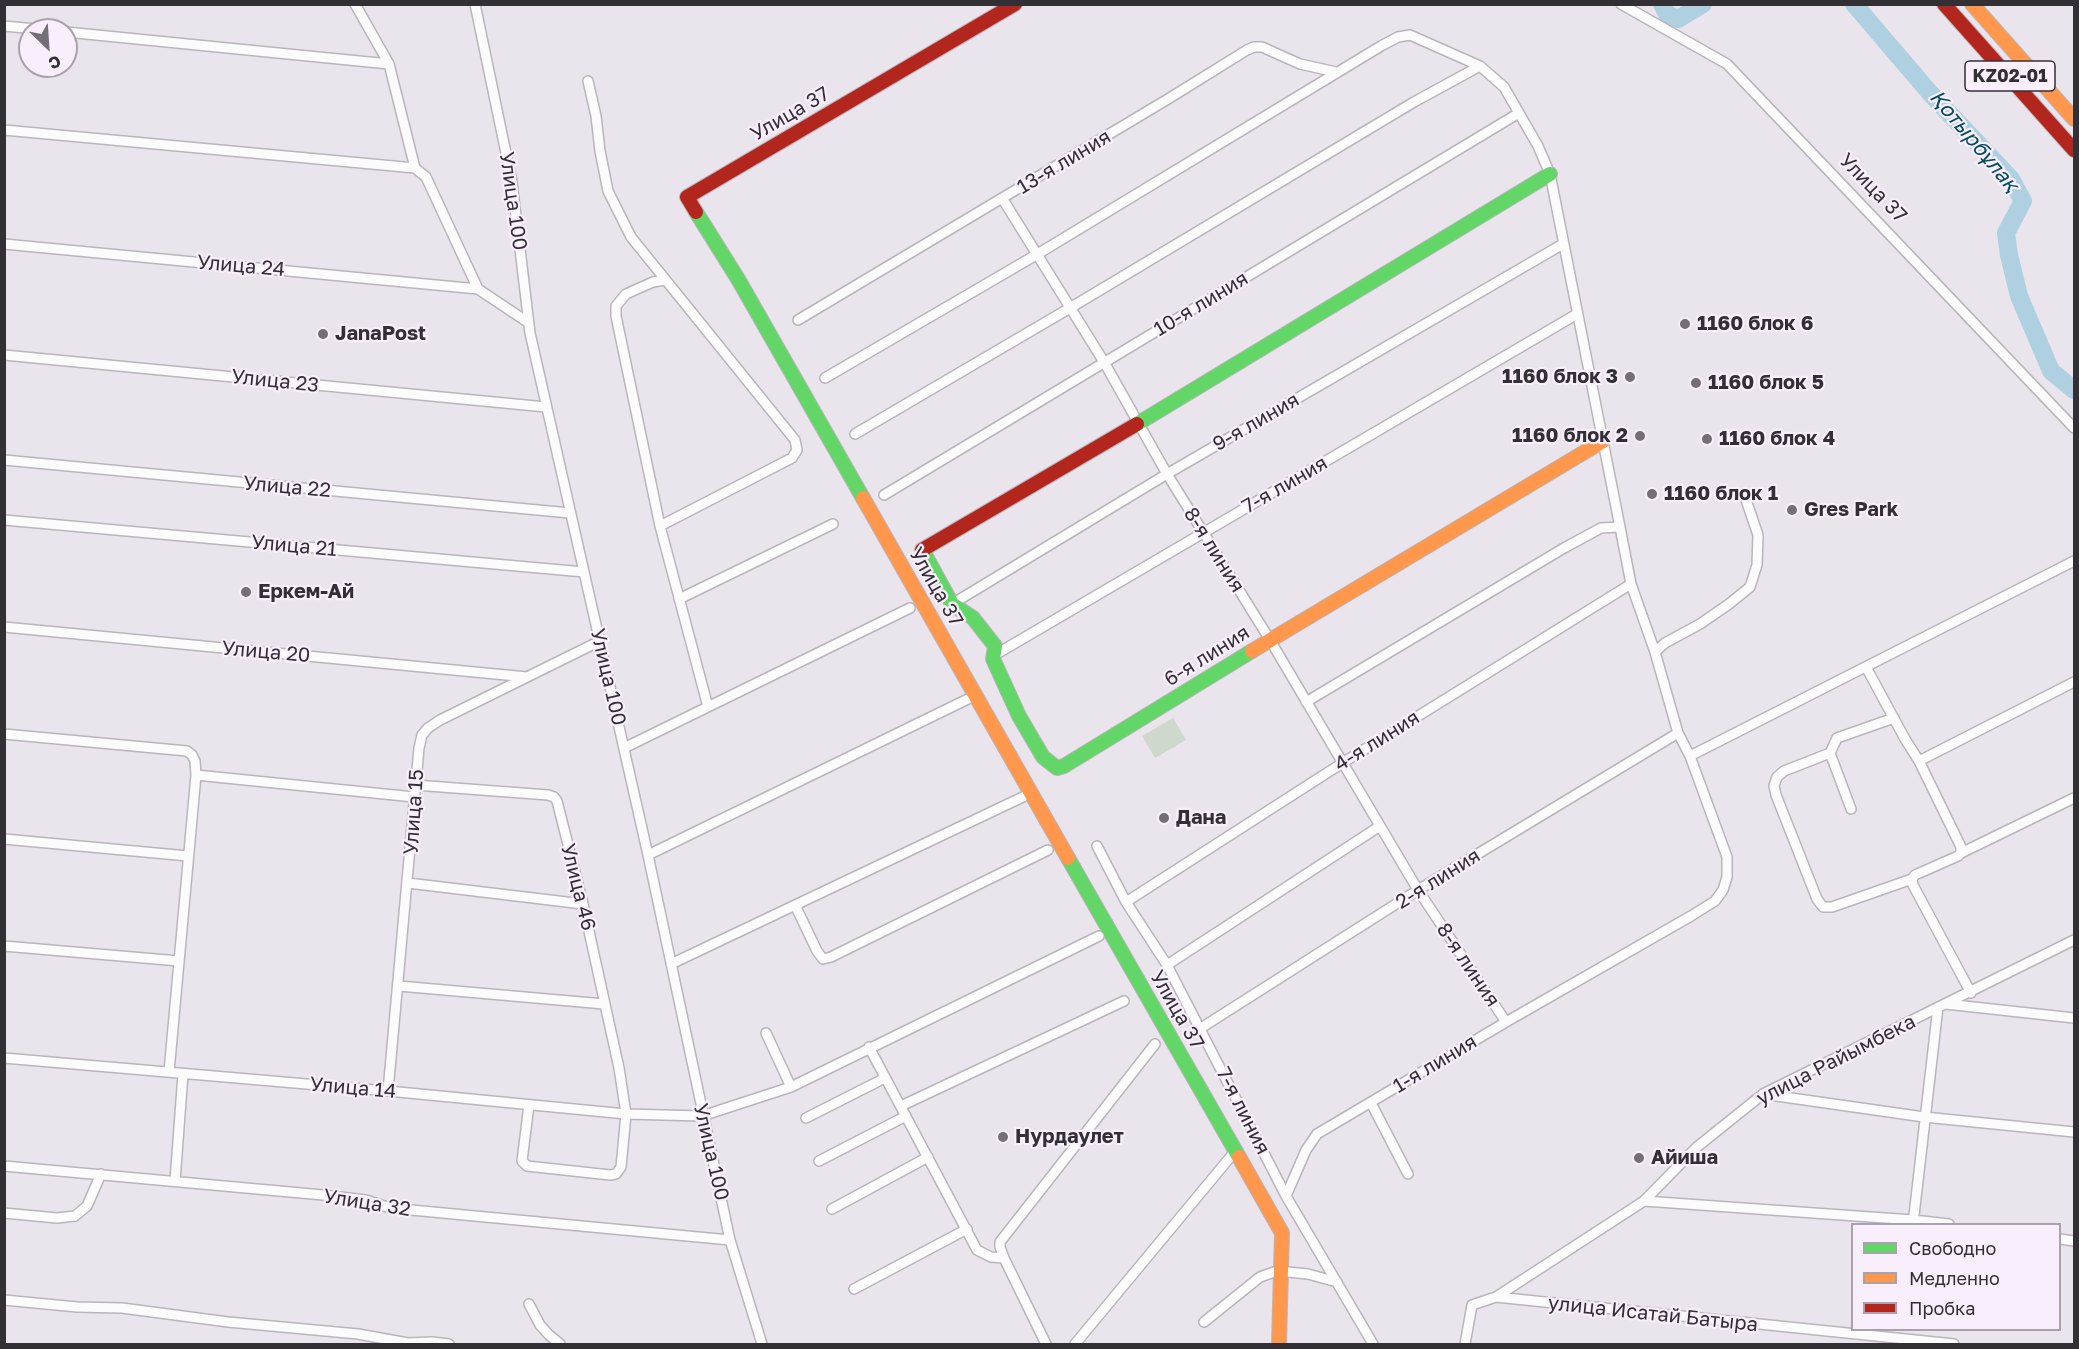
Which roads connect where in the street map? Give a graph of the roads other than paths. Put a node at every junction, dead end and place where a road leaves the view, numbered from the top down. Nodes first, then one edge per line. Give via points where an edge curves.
1 (356, 4) edge
2 (476, 4) edge
3 (1015, 4) edge
4 (1621, 4) edge
5 (1944, 4) edge
6 (1972, 4) edge
7 (78, 33) edge
8 (389, 64) junction
9 (1480, 66) junction
10 (1336, 72) junction
11 (588, 81) dead end
12 (1519, 113) junction
13 (2074, 119) edge
14 (4, 130) edge
15 (2074, 150) edge
16 (415, 168) junction
17 (1550, 174) junction
18 (1002, 198) junction
19 (4, 244) edge
20 (1563, 244) junction
21 (1036, 255) junction
22 (665, 280) junction
23 (478, 289) junction
24 (1070, 308) junction
25 (1577, 314) junction
26 (798, 320) dead end
27 (529, 323) junction
28 (4, 355) edge
29 (1104, 363) junction
30 (825, 378) dead end
31 (546, 407) junction
32 (1138, 423) junction
33 (2074, 428) edge
34 (855, 434) dead end
35 (1603, 441) junction
36 (4, 460) edge
37 (1167, 474) junction
38 (1744, 494) dead end
39 (884, 495) dead end
40 (570, 513) junction
41 (4, 520) edge
42 (832, 524) dead end
43 (660, 526) junction
44 (1620, 527) junction
45 (1204, 532) junction
46 (2074, 561) edge
47 (584, 572) junction
48 (1631, 584) junction
49 (679, 598) junction
50 (952, 604) junction
51 (910, 608) dead end
52 (4, 627) edge
53 (1270, 640) junction
54 (600, 641) junction
55 (1655, 652) junction
56 (993, 656) junction
57 (1866, 667) junction
58 (527, 677) junction
59 (2074, 682) edge
60 (972, 697) dead end
61 (1306, 702) junction
62 (708, 707) junction
63 (1893, 718) junction
64 (1678, 733) junction
65 (4, 734) edge
66 (624, 748) junction
67 (1830, 753) junction
68 (1690, 756) junction
69 (1919, 761) junction
70 (1344, 762) junction
71 (196, 775) junction
72 (415, 785) junction
73 (1028, 795) dead end
74 (414, 797) junction
75 (2074, 798) edge
76 (1851, 809) dead end
77 (1380, 826) junction
78 (4, 839) edge
79 (1097, 846) dead end
80 (1048, 850) dead end
81 (1961, 853) junction
82 (648, 855) junction
83 (188, 856) junction
84 (1912, 879) junction
85 (408, 883) junction
86 (1418, 890) junction
87 (1126, 902) junction
88 (583, 904) junction
89 (795, 904) junction
90 (1099, 936) dead end
91 (2074, 940) edge
92 (4, 946) edge
93 (179, 961) junction
94 (671, 964) junction
95 (1167, 965) junction
96 (399, 986) junction
97 (1971, 993) junction
98 (1124, 1000) dead end
99 (604, 1004) junction
100 (1942, 1006) junction
101 (2074, 1018) edge
102 (1506, 1022) junction
103 (1201, 1028) junction
104 (766, 1033) dead end
105 (1155, 1044) dead end
106 (870, 1047) junction
107 (4, 1058) edge
108 (169, 1072) junction
109 (183, 1074) junction
110 (885, 1078) junction
111 (791, 1087) junction
112 (388, 1091) junction
113 (1763, 1094) junction
114 (1371, 1103) junction
115 (529, 1105) junction
116 (901, 1106) junction
117 (626, 1114) junction
118 (702, 1116) junction
119 (906, 1116) junction
120 (1924, 1117) junction
121 (806, 1118) dead end
122 (2074, 1132) edge
123 (1232, 1155) dead end
124 (928, 1157) junction
125 (819, 1161) dead end
126 (4, 1166) edge
127 (101, 1174) junction
128 (1408, 1174) dead end
129 (175, 1181) junction
130 (1286, 1196) junction
131 (1644, 1201) junction
132 (832, 1209) dead end
133 (4, 1213) edge
134 (1913, 1222) edge
135 (1931, 1223) edge
136 (967, 1229) junction
137 (730, 1240) junction
138 (1004, 1258) junction
139 (1336, 1282) junction
140 (854, 1289) dead end
141 (1496, 1297) junction
142 (4, 1300) edge
143 (530, 1304) dead end
144 (1204, 1322) dead end
145 (1904, 1342) edge
146 (449, 1344) edge
147 (560, 1344) edge
148 (762, 1344) edge
149 (1047, 1344) edge
150 (1075, 1344) edge
151 (1279, 1344) edge
152 (1373, 1344) edge
153 (1465, 1344) edge
154 (1954, 1344) edge

1 - 8 street
2 - 27 street, Улица 100 via 512,182
3 - 151 main road, Улица 37 via 687,197 744,289 1282,1233
4 - 33 street, Улица 37 via 1727,64
5 - 15 main road, KZ02-01
6 - 13 main road, KZ02-01
7 - 8 street
8 - 16 street
9 - 10 street via 1410,35 1398,37
9 - 12 street via 1504,87
9 - 24 street
10 - 18 street, 13-я линия via 1254,47
10 - 21 street
11 - 22 street via 608,191 631,237
12 - 17 street
12 - 29 street, 10-я линия
14 - 16 street
16 - 23 street via 426,177
17 - 20 street
17 - 32 main road
18 - 21 street, 8-я линия
18 - 26 street, 13-я линия
19 - 23 street, Улица 24
20 - 25 street
20 - 37 street, 9-я линия
21 - 24 street, 8-я линия
21 - 30 street
22 - 43 street via 626,294 616,306
22 - 43 street via 795,440 797,450 792,458
23 - 27 street
24 - 29 street, 8-я линия
24 - 34 street
25 - 35 street
25 - 45 street, 7-я линия
27 - 31 street, Улица 100
28 - 31 street, Улица 23
29 - 32 street, 8-я линия
29 - 39 street, 10-я линия
31 - 40 street, Улица 100
32 - 37 street, 8-я линия
32 - 50 main road, 6-я линия via 922,550
35 - 44 street
35 - 53 main road, 6-я линия
36 - 40 street, Улица 22
37 - 45 street, 8-я линия
37 - 50 street, 9-я линия
38 - 55 street via 1758,535 1757,565 1750,587
40 - 47 street, Улица 100
41 - 47 street, Улица 21
42 - 49 street
43 - 49 street
44 - 48 street
44 - 61 street via 1601,528 1564,548
45 - 53 street, 8-я линия
45 - 56 street, 7-я линия
46 - 57 street
47 - 54 street, Улица 100
48 - 55 street
48 - 70 street, 4-я линия
49 - 62 street
50 - 56 main road, 6-я линия via 986,633 995,646
51 - 62 street
52 - 58 street, Улица 20
53 - 56 main road, 6-я линия via 1057,768 1043,757 1019,716
53 - 61 street, 8-я линия
54 - 58 street, Улица 15
54 - 66 street, Улица 100
55 - 64 street
57 - 63 street
57 - 68 street
58 - 72 street, Улица 15 via 428,728 419,748
59 - 69 street
60 - 82 street
61 - 70 street, 8-я линия
62 - 66 street
63 - 67 street via 1837,738
63 - 69 street
64 - 68 street
64 - 86 street, 2-я линия
65 - 71 street via 187,751 195,761
66 - 82 street, Улица 100
67 - 76 street
67 - 84 street via 1784,771 1774,786 1822,907
68 - 102 street, 1-я линия via 1727,857 1723,890 1714,901
69 - 81 street
70 - 77 street, 8-я линия
70 - 87 street, 4-я линия
71 - 74 street
71 - 83 street
72 - 74 street, Улица 15
72 - 88 street, Улица 46 via 554,797
73 - 89 street
74 - 85 street, Улица 15
75 - 81 street
77 - 86 street, 8-я линия
77 - 95 street
78 - 83 street
79 - 87 street, 7-я линия
80 - 89 street via 823,959
81 - 84 street
82 - 94 street, Улица 100
83 - 93 street
84 - 97 street
85 - 88 street
85 - 96 street, Улица 15
86 - 102 street, 8-я линия
86 - 103 street, 2-я линия
87 - 95 street, 7-я линия
88 - 99 street, Улица 46
89 - 94 street
90 - 106 street, Улица 14
91 - 97 street, улица Райымбека
92 - 93 street
93 - 108 street
94 - 118 street, Улица 100
95 - 103 street, 7-я линия
96 - 99 street
96 - 112 street, Улица 15
97 - 100 street, улица Райымбека
98 - 116 street
99 - 117 street, Улица 46
100 - 101 street
100 - 113 street, улица Райымбека
100 - 120 street
102 - 114 street, 1-я линия
103 - 130 street, 7-я линия
104 - 111 street
105 - 138 street via 1002,1237
106 - 110 street
106 - 111 street, Улица 14
107 - 108 street, Улица 14
108 - 109 street, Улица 14
109 - 112 street, Улица 14
109 - 129 street
110 - 116 street
110 - 121 street
111 - 118 street, Улица 14
112 - 115 street, Улица 14
113 - 120 street
113 - 131 street, улица Райымбека via 1697,1147
114 - 128 street
114 - 130 street, 1-я линия via 1317,1134
115 - 117 street, Улица 14
115 - 117 street, Улица 46 via 522,1161 527,1166 610,1175 621,1167
116 - 119 street
117 - 118 street, Улица 14
118 - 137 street, Улица 100
119 - 124 street
119 - 125 street
120 - 122 street
120 - 134 street
123 - 150 street
124 - 132 street
124 - 136 street
126 - 127 street, Улица 32
127 - 129 street, Улица 32
127 - 133 street via 87,1206 75,1216
129 - 137 street, Улица 32 via 366,1200 390,1208
130 - 139 street, 7-я линия
131 - 134 street
131 - 141 street, улица Райымбека
134 - 135 street
136 - 138 street via 981,1253
136 - 140 street
137 - 148 street, Улица 100
138 - 149 street
139 - 144 street via 1276,1271 1260,1277
139 - 152 street, 7-я линия
141 - 145 street, улица Исатай Батыра
141 - 153 street, улица Райымбека via 1472,1305
142 - 146 street via 122,1308 408,1343
143 - 147 street via 549,1335
145 - 154 street, улица Исатай Батыра

